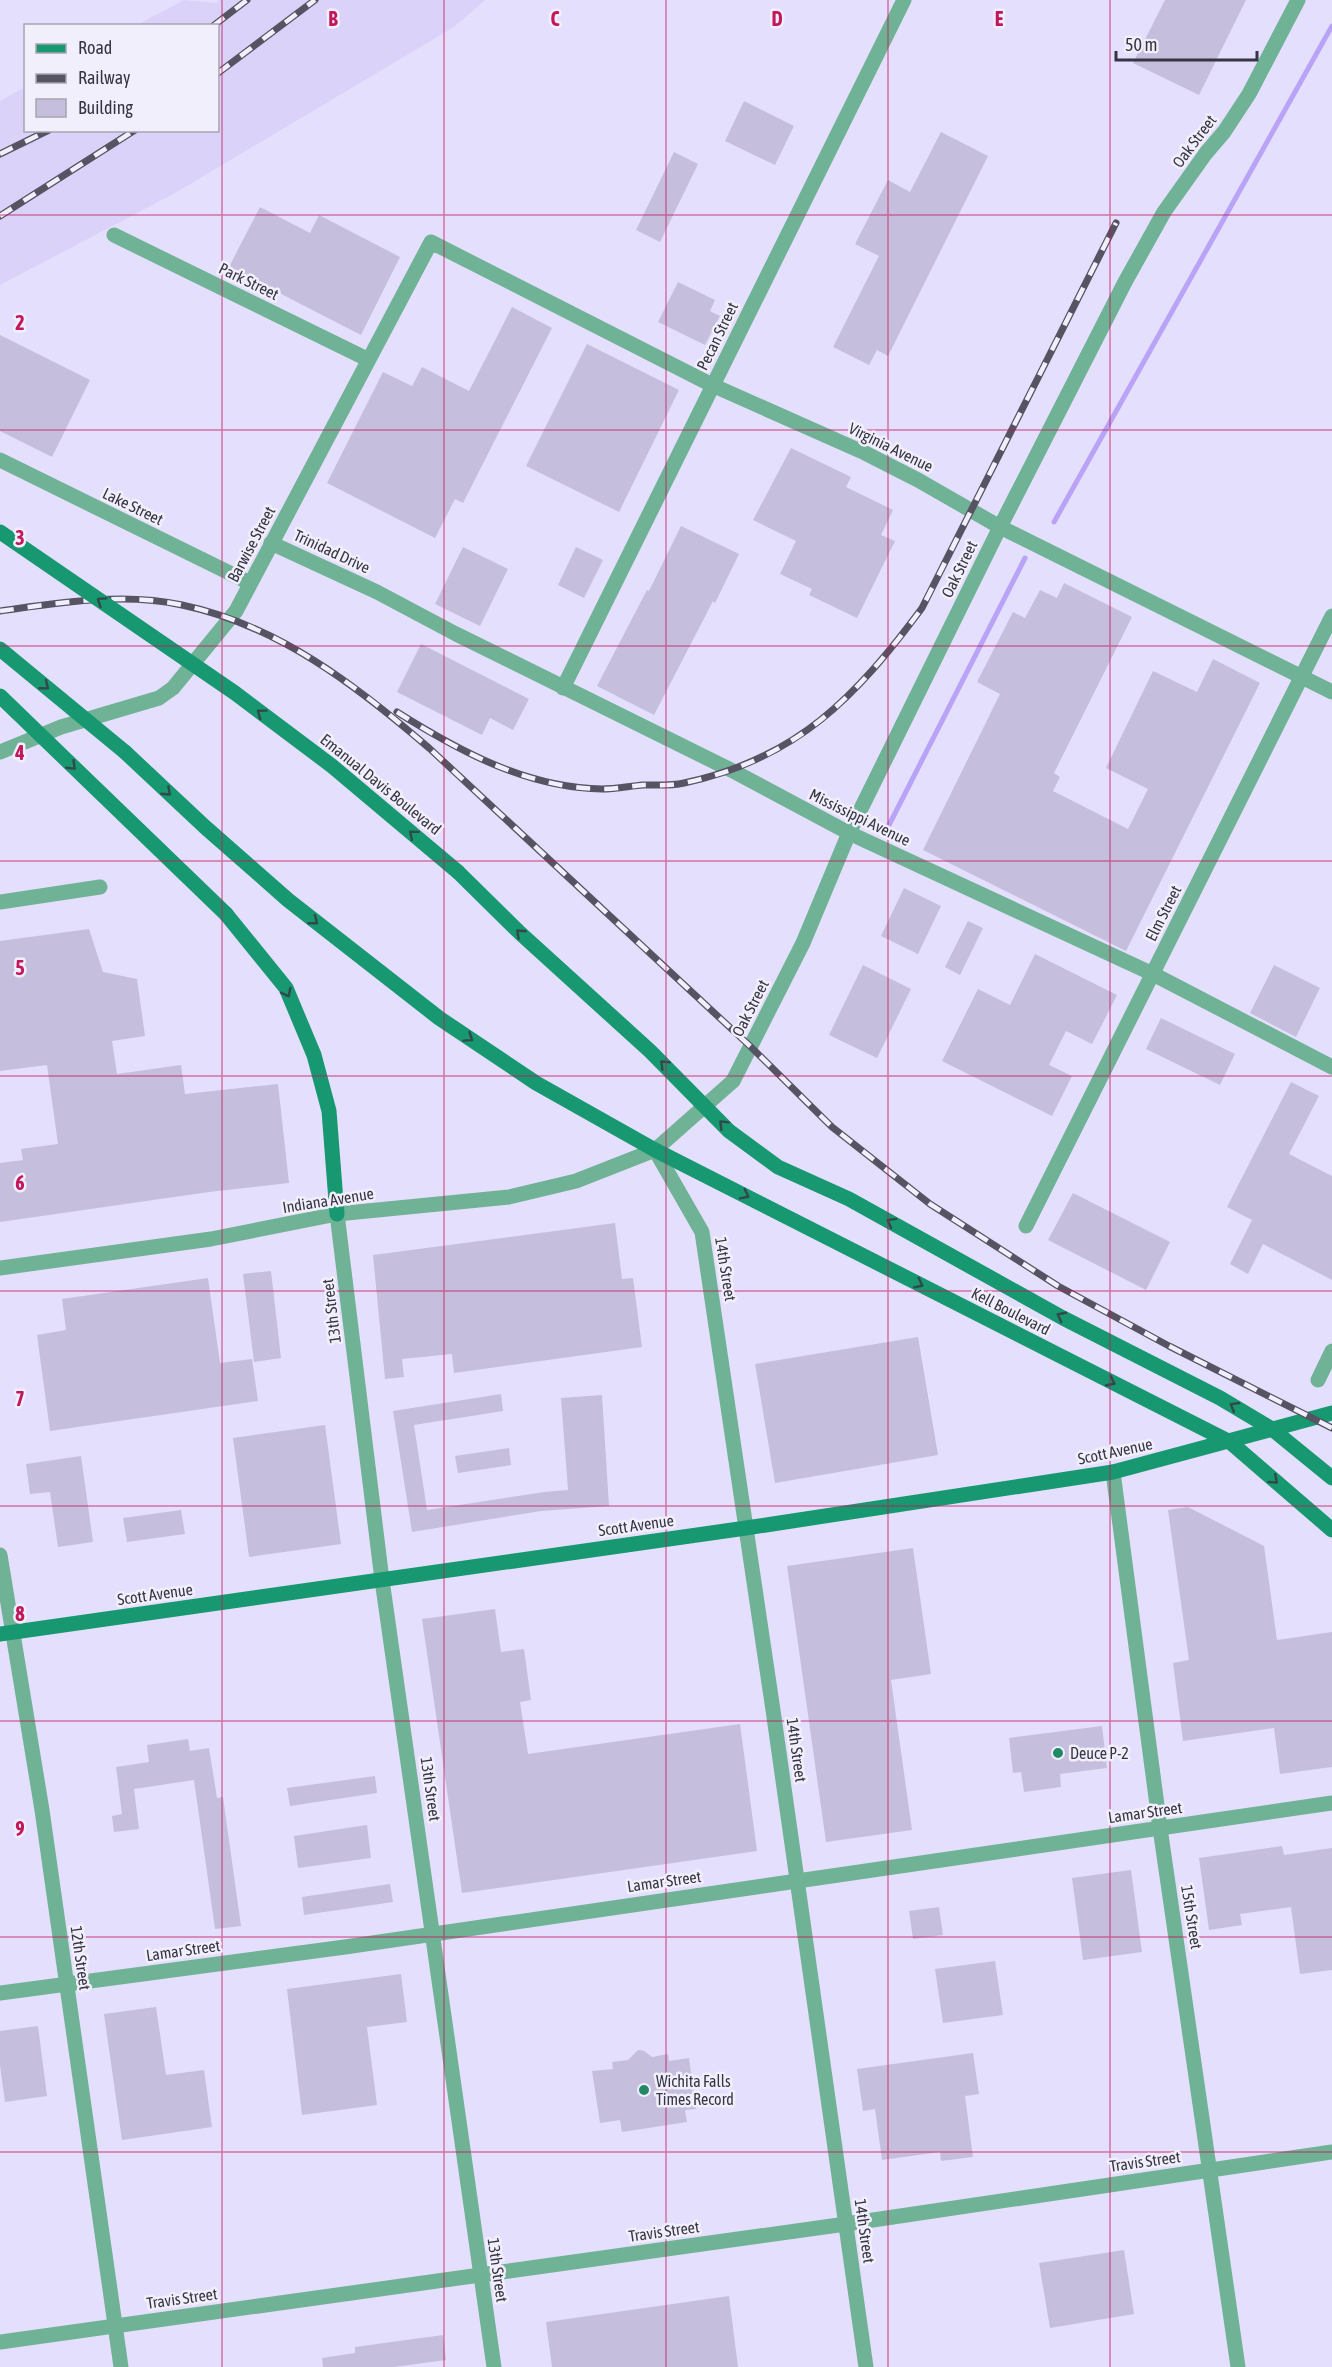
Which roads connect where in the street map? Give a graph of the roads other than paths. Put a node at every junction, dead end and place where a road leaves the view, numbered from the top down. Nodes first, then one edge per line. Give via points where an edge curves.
1 (904, 0) edge
2 (1298, 0) edge
3 (114, 236) dead end
4 (431, 242) joint
5 (368, 359) junction
6 (712, 385) junction
7 (0, 460) edge
8 (1000, 526) junction
9 (0, 532) edge
10 (271, 543) junction
11 (250, 583) junction
12 (376, 592) joint
13 (1332, 616) edge
14 (0, 649) edge
15 (1302, 677) junction
16 (564, 688) junction
17 (1332, 692) edge
18 (0, 696) edge
19 (0, 752) edge
20 (849, 833) junction
21 (100, 887) dead end
22 (0, 902) edge
23 (1153, 974) junction
24 (1332, 1067) edge
25 (705, 1106) junction
26 (655, 1150) junction
27 (337, 1214) junction
28 (1026, 1226) dead end
29 (0, 1268) edge
30 (1332, 1351) edge
31 (1317, 1380) dead end
32 (1332, 1413) edge
33 (1272, 1429) junction
34 (1230, 1442) junction
35 (1113, 1473) junction
36 (1332, 1478) edge
37 (746, 1528) junction
38 (1332, 1530) edge
39 (0, 1555) edge
40 (382, 1580) junction
41 (5, 1633) edge
42 (1332, 1803) edge
43 (1160, 1827) junction
44 (796, 1880) junction
45 (432, 1933) junction
46 (67, 1984) junction
47 (0, 1993) edge
48 (1332, 2152) edge
49 (1211, 2170) junction
50 (846, 2224) junction
51 (481, 2275) junction
52 (115, 2326) junction
53 (0, 2342) edge
54 (121, 2367) edge
55 (494, 2367) edge
56 (866, 2367) edge
57 (1238, 2367) edge

1 - 6 street, Pecan Street
2 - 8 street, Oak Street via 1249,94 1164,212 1142,250
3 - 5 street, Park Street
4 - 5 street, Barwise Street
4 - 6 street, Virginia Avenue
5 - 10 street, Barwise Street
6 - 8 street, Virginia Avenue via 865,453
6 - 16 street, Pecan Street
7 - 11 street, Lake Street
8 - 15 street, Virginia Avenue
8 - 20 street, Oak Street
25 -> 9 main road, Emanual Davis Boulevard, bridge via 458,872 332,766 235,693
10 - 11 street, Barwise Street
10 - 12 street, Trinidad Drive
11 - 19 street, Barwise Street via 236,610 173,688 159,698 61,727
12 - 16 street, Mississippi Avenue
13 - 15 street, Elm Street
14 -> 26 main road, bridge via 125,752 288,900 439,1018 536,1083
15 - 17 street, Virginia Avenue
15 - 23 street, Elm Street
16 - 20 street, Mississippi Avenue
18 -> 27 main road, bridge via 226,914 286,988 314,1055 329,1111
20 - 23 street, Mississippi Avenue
20 - 25 street, Oak Street via 803,943 751,1047 733,1081
21 - 22 street
23 - 24 street, Mississippi Avenue
23 - 28 street, Elm Street
25 - 26 street, Oak Street
33 -> 25 main road, Kell Boulevard via 849,1198 778,1167 729,1131
26 - 27 street, Indiana Avenue via 576,1182 509,1197
26 -> 34 main road, Kell Boulevard
26 - 37 street, 14th Street via 702,1233
27 - 29 street, Indiana Avenue via 211,1239
27 - 40 street, 13th Street
30 - 31 street
32 - 33 main road, Scott Avenue
33 - 34 main road, Scott Avenue
33 - 36 main road, Kell Boulevard
34 - 35 main road, Scott Avenue
34 -> 38 main road, Kell Boulevard
35 - 37 main road, Scott Avenue
35 - 43 street, 15th Street
37 - 40 main road, Scott Avenue
37 - 44 street, 14th Street
39 - 41 street, 12th Street
40 - 41 main road, Scott Avenue
40 - 45 street, 13th Street
41 - 46 street, 12th Street via 42,1810
42 - 43 street, Lamar Street
43 - 44 street, Lamar Street
43 - 49 street, 15th Street
44 - 45 street, Lamar Street
44 - 50 street, 14th Street
45 - 46 street, Lamar Street
45 - 51 street, 13th Street
46 - 47 street, Lamar Street
46 - 52 street, 12th Street
48 - 49 street, Travis Street
49 - 50 street, Travis Street
49 - 57 street, 15th Street
50 - 51 street, Travis Street
50 - 56 street, 14th Street
51 - 52 street, Travis Street
51 - 55 street, 13th Street
52 - 53 street, Travis Street
52 - 54 street, 12th Street

